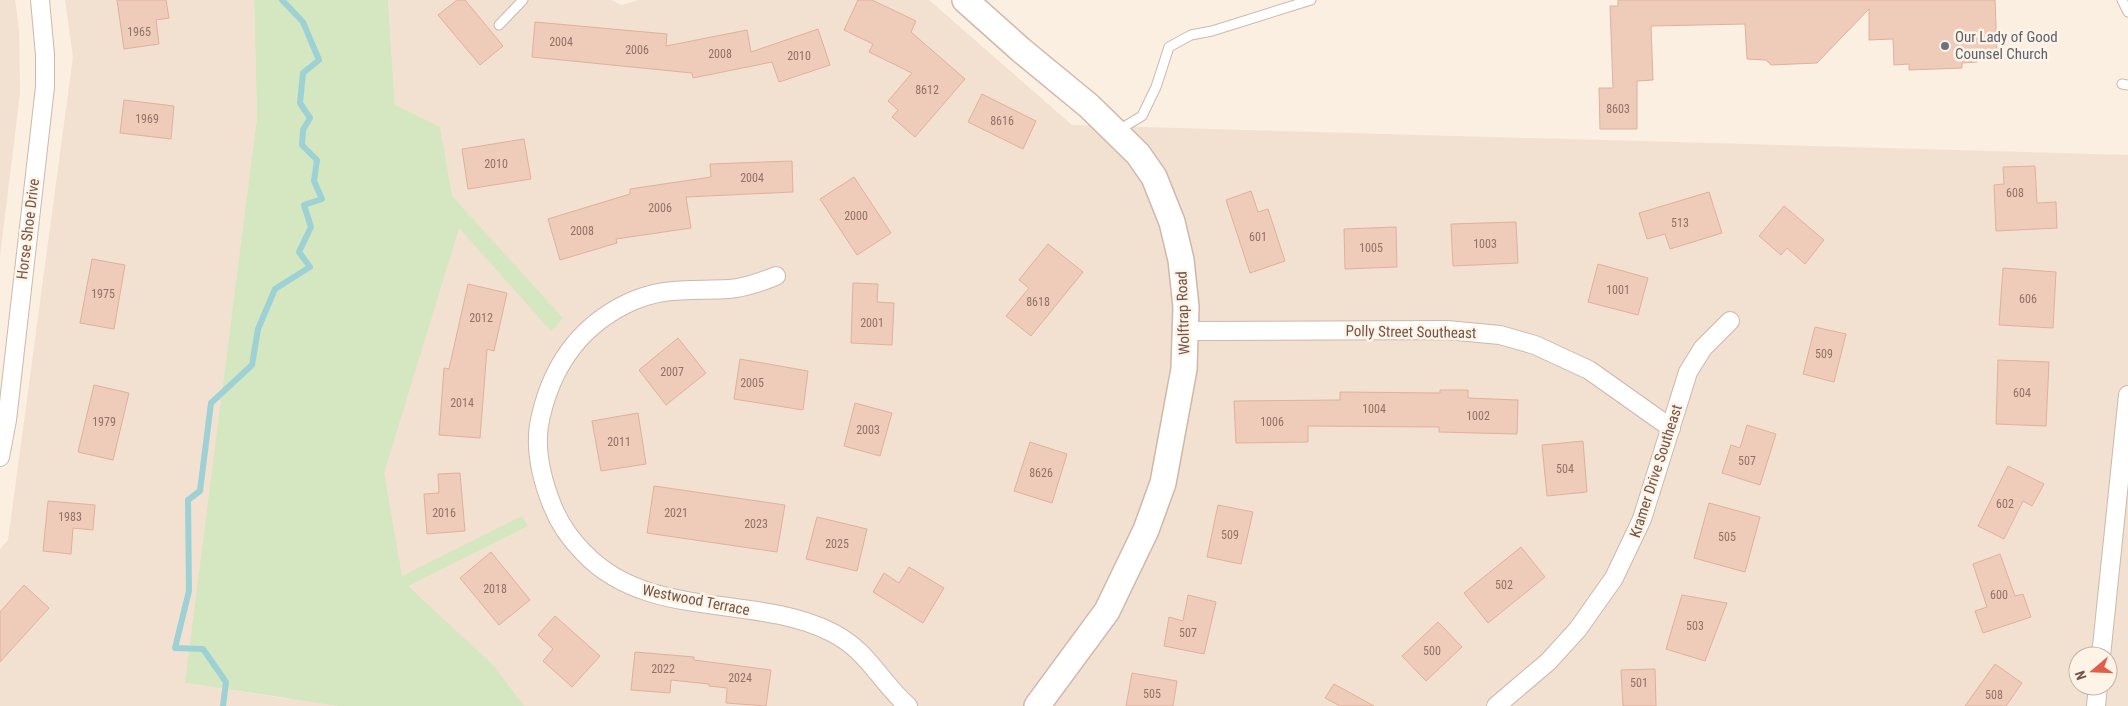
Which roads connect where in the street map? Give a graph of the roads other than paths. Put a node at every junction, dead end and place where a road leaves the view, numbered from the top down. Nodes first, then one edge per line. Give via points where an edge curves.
1 (40, 0) edge
2 (523, 0) edge
3 (965, 0) edge
4 (1311, 0) edge
5 (2122, 0) edge
6 (2128, 12) edge
7 (499, 26) dead end
8 (1117, 131) junction
9 (776, 276) dead end
10 (1730, 321) dead end
11 (1186, 331) junction
12 (2128, 395) edge
13 (1670, 428) junction
14 (0, 457) edge
15 (2102, 646) edge
16 (908, 706) edge
17 (1037, 706) edge
18 (1496, 706) edge

1 - 14 street, Horse Shoe Drive via 45,87
2 - 7 lane
3 - 8 street, Wolftrap Road
4 - 8 lane via 1191,35 1169,47 1142,116
5 - 6 lane
8 - 11 street, Wolftrap Road via 1154,177 1172,222 1181,260
9 - 16 street, Westwood Terrace via 730,289 673,289 656,293 608,314 586,332 567,353 553,376 544,401 539,429 539,458 544,486 557,519 574,543 594,564 615,578 664,597 806,622 832,633 873,665
10 - 13 street, Kramer Drive Southeast via 1703,348 1688,372
11 - 13 street, Polly Street Southeast via 1448,330 1500,335 1535,345 1589,370
11 - 17 street, Wolftrap Road via 1184,370 1163,483 1146,530 1107,611
12 - 15 street
13 - 18 street, Kramer Drive Southeast via 1642,519 1614,578 1578,629 1548,662

